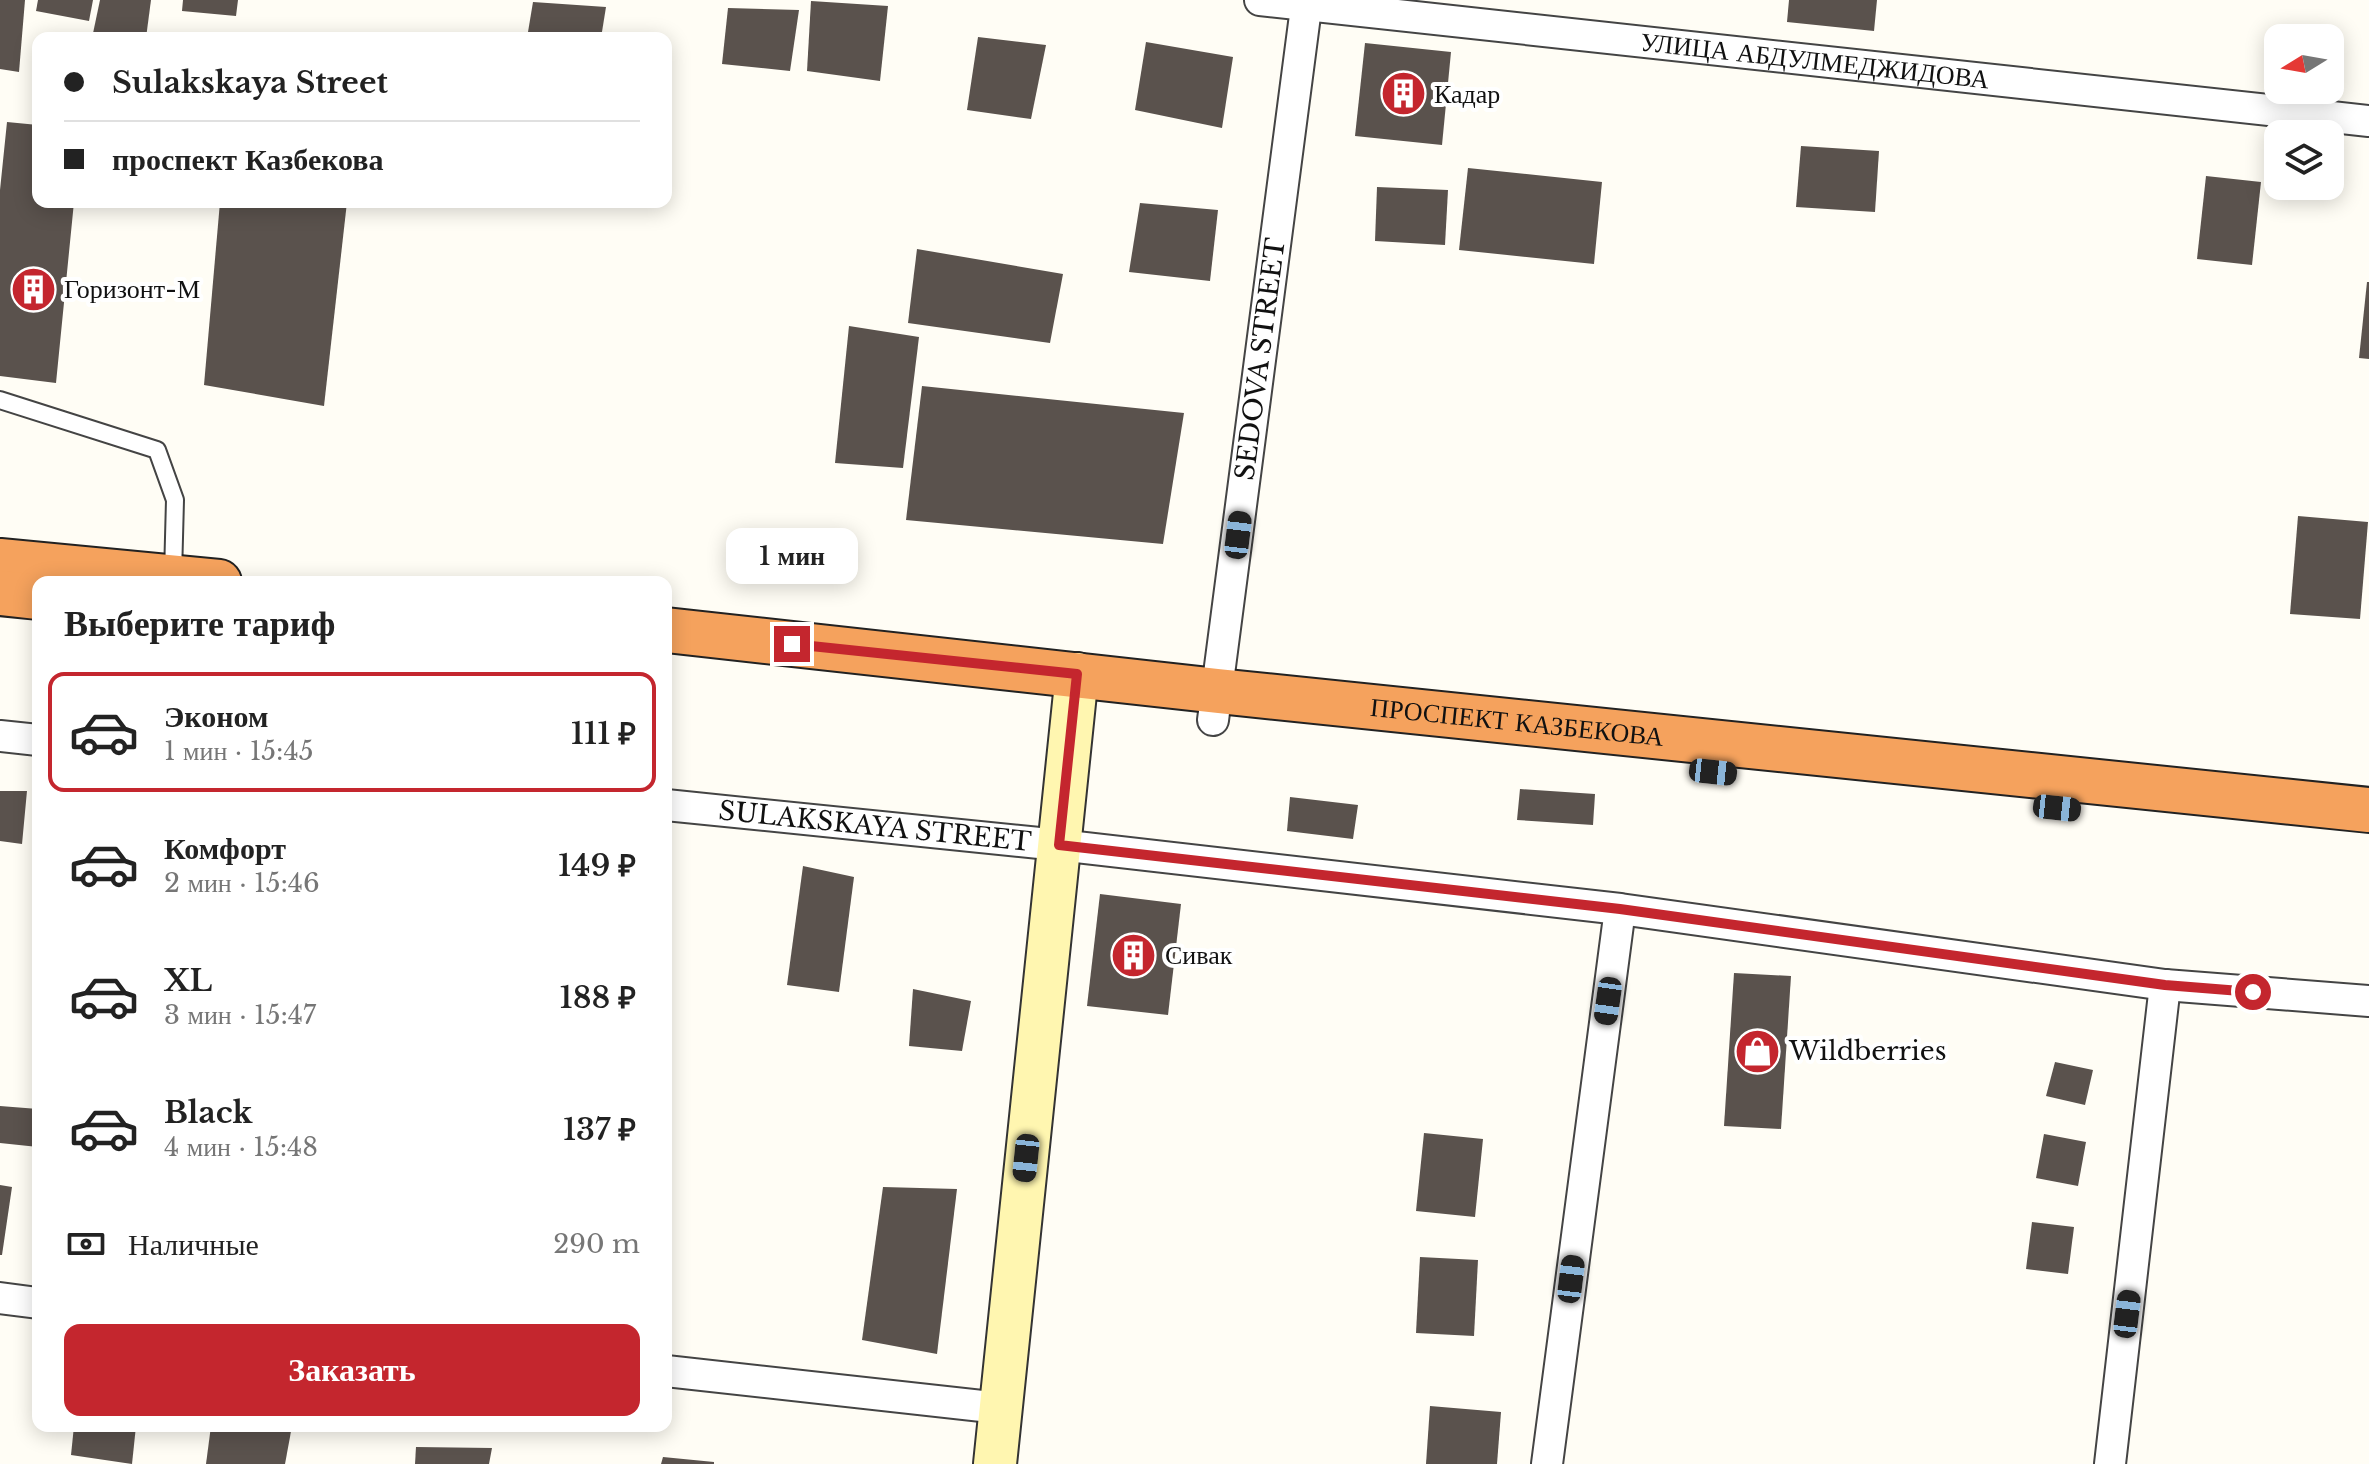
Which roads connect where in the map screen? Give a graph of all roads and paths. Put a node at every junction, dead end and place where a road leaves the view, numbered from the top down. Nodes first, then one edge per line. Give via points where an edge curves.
1 (1260, 0) edge
2 (1307, 3) edge
3 (2369, 121) edge
4 (0, 400) edge
5 (0, 561) edge
6 (162, 576) edge
7 (173, 576) edge
8 (0, 593) edge
9 (32, 596) edge
10 (672, 631) edge
11 (672, 661) edge
12 (1076, 688) junction
13 (1216, 705) junction
14 (0, 736) edge
15 (32, 739) edge
16 (672, 806) edge
17 (2369, 810) edge
18 (2369, 840) edge
19 (1059, 845) junction
20 (1620, 909) junction
21 (2165, 985) junction
22 (2369, 1001) edge
23 (0, 1298) edge
24 (32, 1302) edge
25 (672, 1372) edge
26 (1000, 1408) junction
27 (995, 1464) edge
28 (1547, 1464) edge
29 (2110, 1464) edge

1 - 2 street, УЛИЦА АБДУЛМЕДЖИДОВА
2 - 3 street, УЛИЦА АБДУЛМЕДЖИДОВА
2 - 13 street, SEDOVA STREET
4 - 7 lane via 157,450 175,500
5 - 6 highway
8 - 9 highway
10 - 12 highway, ПРОСПЕКТ КАЗБЕКОВА
11 - 12 highway, ПРОСПЕКТ КАЗБЕКОВА
12 - 13 highway, ПРОСПЕКТ КАЗБЕКОВА
12 - 19 street
13 - 17 highway, ПРОСПЕКТ КАЗБЕКОВА
13 - 18 highway, ПРОСПЕКТ КАЗБЕКОВА
14 - 15 street
16 - 19 street, SULAKSKAYA STREET
19 - 20 street, SULAKSKAYA STREET
19 - 26 street
20 - 21 street, SULAKSKAYA STREET
20 - 28 street
21 - 22 street, SULAKSKAYA STREET
21 - 29 street
23 - 24 street
25 - 26 street
26 - 27 street

